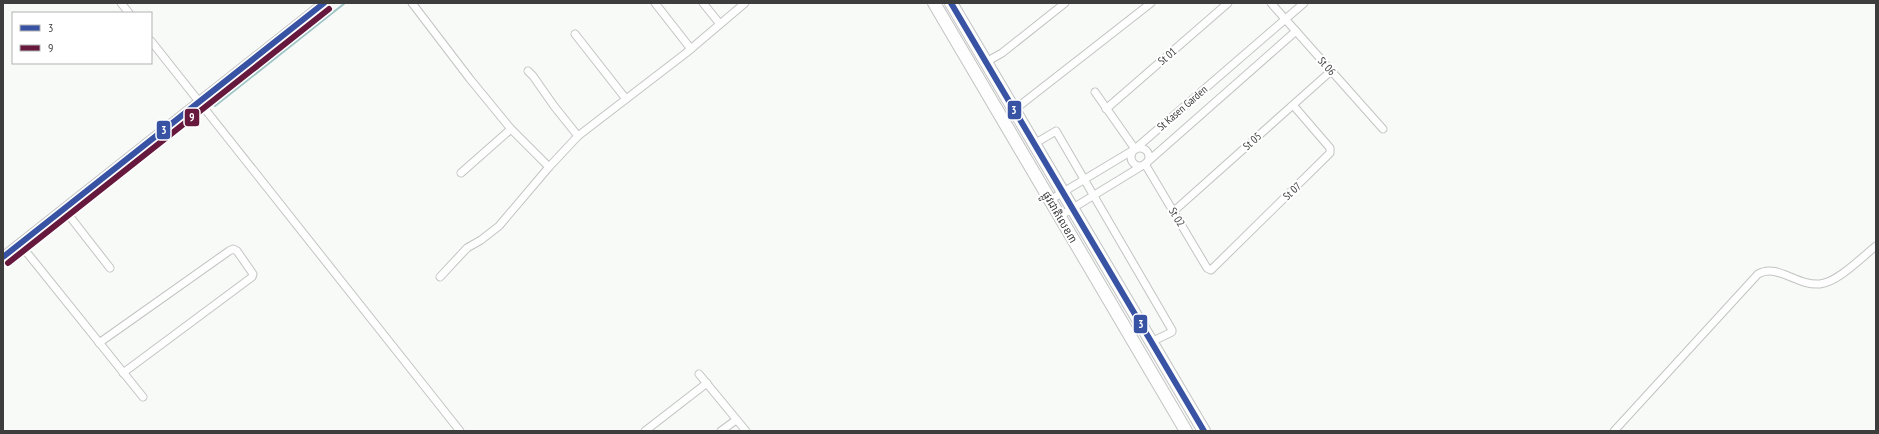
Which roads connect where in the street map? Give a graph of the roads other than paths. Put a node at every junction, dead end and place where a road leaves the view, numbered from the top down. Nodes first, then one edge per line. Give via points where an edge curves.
1 (121, 3) edge
2 (324, 3) edge
3 (412, 3) edge
4 (655, 3) edge
5 (703, 3) edge
6 (745, 3) edge
7 (934, 3) edge
8 (951, 3) edge
9 (1065, 3) edge
10 (1151, 3) edge
11 (1228, 3) edge
12 (1271, 3) edge
13 (1304, 3) edge
14 (127, 12) edge
15 (1285, 18) junction
16 (720, 24) junction
17 (1296, 31) junction
18 (575, 34) dead end
19 (152, 42) edge
20 (691, 49) junction
21 (986, 62) junction
22 (528, 71) dead end
23 (1331, 71) junction
24 (1096, 92) dead end
25 (626, 100) junction
26 (199, 102) junction
27 (1293, 105) junction
28 (1106, 109) junction
29 (1014, 110) junction
30 (511, 129) junction
31 (1383, 129) dead end
32 (578, 136) junction
33 (1034, 144) junction
34 (1135, 149) junction
35 (1145, 164) junction
36 (549, 167) junction
37 (460, 172) dead end
38 (1085, 179) junction
39 (1063, 192) junction
40 (1095, 195) junction
41 (1050, 200) junction
42 (64, 209) junction
43 (1072, 209) junction
44 (1174, 211) junction
45 (1060, 216) junction
46 (20, 244) junction
47 (1876, 246) edge
48 (3, 257) edge
49 (110, 268) dead end
50 (1209, 269) joint
51 (440, 277) dead end
52 (1151, 342) junction
53 (99, 343) junction
54 (123, 373) junction
55 (699, 374) dead end
56 (707, 383) junction
57 (142, 397) dead end
58 (736, 420) junction
59 (460, 431) edge
60 (645, 431) edge
61 (721, 431) edge
62 (746, 431) edge
63 (1186, 431) edge
64 (1204, 431) edge
65 (1614, 431) edge

1 - 14 street
2 - 26 main road
3 - 30 street
4 - 20 street
5 - 16 street
6 - 16 street
7 - 41 highway, ផ្លូវជាតិលេខ៣
8 - 21 highway, ផ្លូវជាតិលេខ៣
9 - 21 street via 1002,53
10 - 29 street
11 - 28 street, St 01
12 - 15 street, St 06
13 - 15 street, St Kasen Garden
15 - 17 street, St 06
15 - 34 street, St Kasen Garden
16 - 20 street
17 - 23 street, St 06
17 - 35 street, St Kasen Garden
18 - 25 street
19 - 26 street
20 - 25 street
21 - 29 highway, ផ្លូវជាតិលេខ៣
22 - 32 street
23 - 27 street, St 05
23 - 31 street, St 06
24 - 28 street
25 - 32 street
26 - 42 main road
26 - 59 street
27 - 44 street, St 05
27 - 50 street, St 07 via 1330,148 1330,153 1211,270
28 - 34 street
29 - 33 highway, ផ្លូវជាតិលេខ៣
30 - 36 street
30 - 37 street
32 - 36 street
33 - 38 street via 1056,131
33 - 39 highway, ផ្លូវជាតិលេខ៣
34 - 35 street via 1141,147 1149,153 1149,159
34 - 35 street via 1131,154 1132,162 1137,166
34 - 38 street, St Kasen Garden
35 - 40 street, St Kasen Garden
35 - 44 street, St 02
36 - 51 street via 498,226 467,248
38 - 39 street, St Kasen Garden
38 - 40 street
39 - 41 street, St Kasen Garden
39 - 43 highway, ផ្លូវជាតិលេខ៣
40 - 43 street, St Kasen Garden
40 - 52 street via 1172,330
41 - 45 highway, ផ្លូវជាតិលេខ៣
42 - 46 main road
42 - 49 street
43 - 45 street, St Kasen Garden
43 - 52 highway, ផ្លូវជាតិលេខ៣
44 - 50 street, St 02
45 - 63 highway, ផ្លូវជាតិលេខ៣
46 - 48 main road
46 - 53 street
47 - 65 street via 1835,278 1821,284 1807,284 1772,270 1758,274
52 - 64 highway, ផ្លូវជាតិលេខ៣
53 - 54 street
53 - 54 street via 229,251 237,251 253,274 252,278
54 - 57 street
55 - 56 street
56 - 58 street
56 - 60 street
58 - 61 street
58 - 62 street

